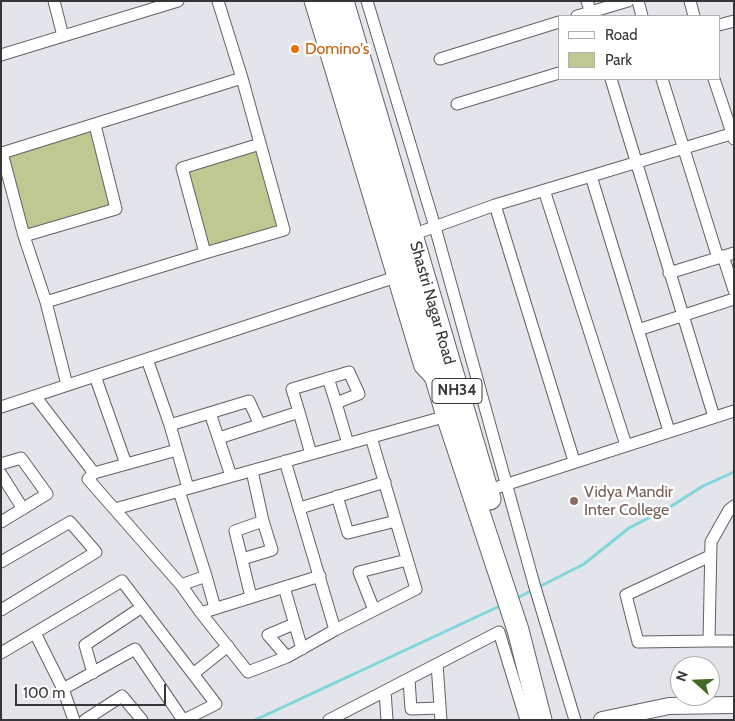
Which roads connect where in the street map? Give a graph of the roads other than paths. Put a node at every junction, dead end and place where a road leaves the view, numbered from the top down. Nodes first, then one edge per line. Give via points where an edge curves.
1 (54, 1) edge
2 (178, 1) edge
3 (218, 1) edge
4 (310, 1) edge
5 (324, 1) edge
6 (343, 1) edge
7 (367, 1) edge
8 (628, 1) edge
9 (638, 1) edge
10 (690, 1) edge
11 (590, 10) edge
12 (642, 15) edge
13 (694, 15) edge
14 (734, 21) edge
15 (558, 22) edge
16 (720, 25) edge
17 (63, 36) junction
18 (1, 54) edge
19 (440, 58) dead end
20 (558, 73) edge
21 (242, 78) junction
22 (611, 80) edge
23 (662, 80) edge
24 (714, 80) edge
25 (457, 104) dead end
26 (96, 125) junction
27 (733, 135) edge
28 (260, 144) junction
29 (684, 148) junction
30 (2, 151) edge
31 (636, 162) junction
32 (591, 176) junction
33 (544, 190) junction
34 (495, 205) junction
35 (435, 227) junction
36 (24, 236) junction
37 (404, 238) junction
38 (205, 253) junction
39 (725, 256) edge
40 (670, 273) junction
41 (399, 276) junction
42 (734, 290) edge
43 (734, 299) edge
44 (46, 302) junction
45 (683, 316) junction
46 (638, 330) junction
47 (148, 359) junction
48 (95, 376) junction
49 (328, 378) junction
50 (67, 385) junction
51 (35, 396) junction
52 (336, 403) junction
53 (1, 407) edge
54 (734, 411) edge
55 (210, 412) junction
56 (299, 412) junction
57 (447, 416) junction
58 (714, 417) junction
59 (170, 424) junction
60 (260, 425) junction
61 (670, 432) junction
62 (371, 437) junction
63 (219, 438) junction
64 (348, 444) junction
65 (626, 445) junction
66 (177, 450) junction
67 (311, 454) junction
68 (285, 461) junction
69 (574, 461) junction
70 (1, 464) edge
71 (126, 464) junction
72 (252, 471) junction
73 (94, 473) junction
74 (1, 474) edge
75 (231, 476) junction
76 (384, 482) junction
77 (507, 484) junction
78 (183, 490) junction
79 (480, 493) junction
80 (337, 496) junction
81 (734, 506) edge
82 (23, 508) junction
83 (300, 508) junction
84 (115, 509) junction
85 (263, 521) junction
86 (396, 521) junction
87 (1, 522) edge
88 (710, 556) junction
89 (242, 559) junction
90 (407, 560) junction
91 (1, 562) edge
92 (206, 576) junction
93 (320, 576) junction
94 (181, 585) junction
95 (284, 586) junction
96 (251, 597) junction
97 (142, 607) junction
98 (216, 608) junction
99 (1, 610) edge
100 (374, 610) junction
101 (201, 612) junction
102 (294, 624) junction
103 (524, 627) junction
104 (335, 630) junction
105 (35, 633) junction
106 (709, 641) junction
107 (734, 641) edge
108 (228, 646) junction
109 (302, 649) junction
110 (1, 653) edge
111 (287, 657) junction
112 (437, 664) junction
113 (93, 673) junction
114 (193, 674) junction
115 (409, 679) junction
116 (63, 689) junction
117 (385, 691) junction
118 (734, 704) edge
119 (440, 708) junction
120 (74, 720) edge
121 (85, 720) edge
122 (142, 720) edge
123 (183, 720) edge
124 (329, 720) edge
125 (387, 720) edge
126 (441, 720) edge
127 (526, 720) edge
128 (541, 720) edge
129 (555, 720) edge
130 (576, 720) edge
131 (602, 720) edge

1 - 17 street
2 - 17 street
3 - 21 street
4 - 41 street
5 - 37 highway, NH34
6 - 37 highway, Shastri Nagar Road / NH34
7 - 35 street
8 - 11 street
9 - 12 street
10 - 13 street
14 - 16 street
15 - 19 street
17 - 18 street
20 - 25 street
21 - 26 street
21 - 28 street
22 - 31 street
23 - 29 street
24 - 27 street
26 - 30 street
26 - 36 street via 116,209
27 - 29 street
28 - 38 street via 182,168
28 - 38 street via 284,230
29 - 31 street
29 - 39 street
30 - 36 street
31 - 32 street
31 - 40 street
32 - 33 street
32 - 46 street
33 - 34 street
33 - 65 street
34 - 35 street
34 - 69 street
35 - 37 street
35 - 77 street
36 - 44 street
37 - 41 highway, NH34
37 - 79 highway, Shastri Nagar Road / NH34
38 - 44 street
39 - 40 street
39 - 42 street
40 - 45 street
41 - 47 street
41 - 57 highway, NH34
43 - 45 street
44 - 50 street
45 - 46 street
45 - 58 street
46 - 61 street
47 - 48 street
47 - 59 street
48 - 50 street
48 - 71 street
49 - 52 street
49 - 52 street via 349,372 359,394
49 - 56 street via 292,389
50 - 51 street
51 - 53 street
51 - 73 street
52 - 64 street
54 - 58 street
55 - 59 street
55 - 60 street via 249,401
55 - 63 street
56 - 60 street
56 - 67 street
57 - 62 street
57 - 79 highway, NH34
58 - 61 street
59 - 66 street
60 - 63 street
61 - 65 street
62 - 64 street
62 - 76 street
63 - 75 street
64 - 67 street
65 - 69 street
66 - 71 street
66 - 78 street
67 - 68 street
68 - 72 street
68 - 83 street
69 - 77 street
70 - 82 street via 21,458 47,494
71 - 73 street
72 - 75 street
72 - 85 street
73 - 84 street via 88,479
74 - 82 street
75 - 78 street
76 - 80 street
76 - 86 street
77 - 79 street
77 - 130 street
78 - 84 street
78 - 92 street
79 - 103 highway, Shastri Nagar Road / NH34
80 - 83 street
80 - 86 street via 348,533
81 - 88 street via 710,542
82 - 87 street
83 - 93 street
84 - 94 street
85 - 89 street via 235,531
85 - 89 street via 272,550
86 - 90 street
88 - 106 street
88 - 106 street via 626,596 638,642
89 - 96 street
90 - 100 street via 416,590
90 - 100 street via 359,572
91 - 99 street via 70,522 96,552
92 - 94 street
92 - 98 street
93 - 95 street
93 - 104 street
94 - 101 street
95 - 96 street
95 - 102 street
96 - 98 street
97 - 105 street via 122,581
97 - 113 street via 85,645
97 - 114 street
98 - 101 street
100 - 104 street
101 - 108 street
102 - 109 street
102 - 111 street via 268,634
103 - 128 highway, NH34
103 - 129 highway, Shastri Nagar Road / NH34
104 - 109 street
105 - 110 street
105 - 116 street
106 - 107 street
108 - 111 street via 248,672
108 - 114 street
109 - 111 street
112 - 115 street
112 - 119 street
112 - 127 street via 499,632
113 - 116 street
113 - 123 street via 135,649
114 - 123 street via 216,704
115 - 117 street
115 - 119 street via 411,709
116 - 120 street
117 - 124 street
117 - 125 street
118 - 131 street via 669,706
119 - 126 street
121 - 122 street via 122,696

